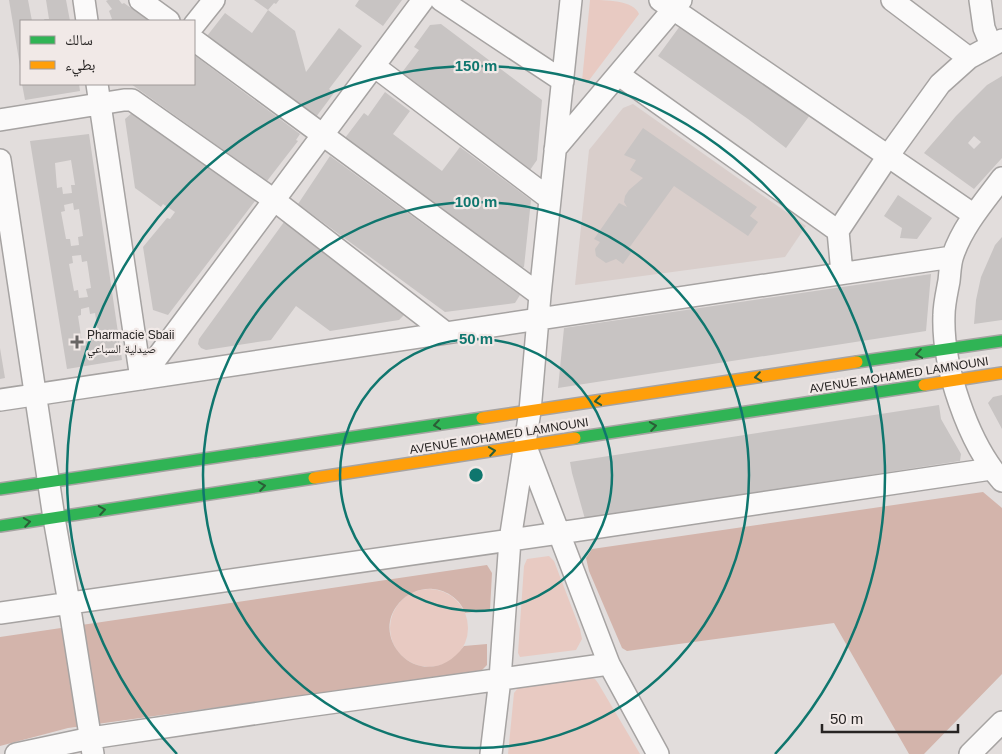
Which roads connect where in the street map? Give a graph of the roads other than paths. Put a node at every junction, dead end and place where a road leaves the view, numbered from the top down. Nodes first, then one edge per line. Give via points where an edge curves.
1 (84, 0) edge
2 (140, 0) edge
3 (214, 0) edge
4 (423, 0) edge
5 (441, 0) edge
6 (571, 0) edge
7 (893, 0) edge
8 (980, 0) edge
9 (672, 3) edge
10 (87, 20) edge
11 (168, 20) edge
12 (195, 24) edge
13 (195, 41) edge
14 (997, 42) edge
15 (970, 58) junction
16 (374, 66) junction
17 (619, 75) junction
18 (562, 80) junction
19 (98, 94) edge
20 (0, 120) edge
21 (323, 135) junction
22 (555, 149) junction
23 (888, 156) junction
24 (0, 160) edge
25 (1002, 178) edge
26 (550, 199) junction
27 (274, 200) junction
28 (974, 215) junction
29 (838, 231) junction
30 (952, 257) junction
31 (842, 273) junction
32 (540, 295) junction
33 (538, 319) junction
34 (446, 333) junction
35 (1002, 341) edge
36 (946, 350) junction
37 (1002, 373) edge
38 (141, 379) junction
39 (953, 380) junction
40 (35, 395) junction
41 (0, 400) edge
42 (530, 411) junction
43 (526, 446) junction
44 (997, 475) edge
45 (48, 482) junction
46 (0, 489) edge
47 (54, 518) junction
48 (0, 526) edge
49 (558, 533) junction
50 (510, 540) junction
51 (69, 603) junction
52 (0, 613) edge
53 (609, 664) junction
54 (500, 679) junction
55 (1002, 722) edge
56 (92, 746) edge
57 (16, 754) edge
58 (491, 754) edge
59 (658, 754) edge
60 (970, 754) edge

1 - 10 street
2 - 11 street
3 - 12 street
4 - 16 street
5 - 18 street
6 - 18 street
7 - 15 street
8 - 14 street via 984,28
9 - 17 street
9 - 23 street
13 - 21 street
14 - 15 street
15 - 23 street via 940,84
16 - 21 street
16 - 26 street
17 - 22 street
17 - 29 street
18 - 22 street
19 - 20 street
19 - 27 street via 132,100
19 - 38 street
21 - 27 street
21 - 32 street
22 - 26 street
23 - 28 street
23 - 29 street
24 - 40 street
25 - 28 street
26 - 32 street
27 - 34 street
27 - 38 street
28 - 30 street
29 - 31 street
30 - 31 street
30 - 36 street via 944,315
31 - 33 street
32 - 33 street
33 - 34 street
33 - 42 street
34 - 38 street
35 - 36 street, AVENUE MOHAMED LAMNOUNI
36 - 39 street
36 -> 42 street, AVENUE MOHAMED LAMNOUNI
37 - 39 street, AVENUE MOHAMED LAMNOUNI
38 - 40 street
43 -> 39 street, AVENUE MOHAMED LAMNOUNI
39 - 44 street via 964,418
40 - 41 street
40 - 45 street
42 - 43 street
42 -> 45 street, AVENUE MOHAMED LAMNOUNI
47 -> 43 street, AVENUE MOHAMED LAMNOUNI
43 - 49 street
43 - 50 street
44 - 49 street
45 - 46 street, AVENUE MOHAMED LAMNOUNI
45 - 47 street
48 -> 47 street, AVENUE MOHAMED LAMNOUNI
47 - 51 street
49 - 50 street
49 - 53 street
50 - 51 street
50 - 54 street
51 - 52 street
51 - 56 street
53 - 54 street
53 - 59 street
54 - 56 street via 293,708
54 - 58 street
55 - 60 street
56 - 57 street

